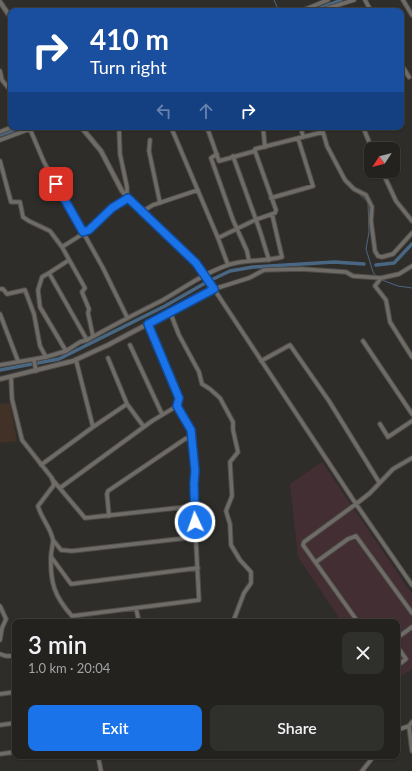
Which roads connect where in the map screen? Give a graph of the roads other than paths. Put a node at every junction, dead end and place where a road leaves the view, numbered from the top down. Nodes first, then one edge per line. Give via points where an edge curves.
1 (328, 0) edge
2 (354, 0) edge
3 (403, 0) edge
4 (0, 2) edge
5 (308, 8) edge
6 (329, 8) edge
7 (8, 14) edge
8 (412, 15) edge
9 (404, 69) edge
10 (0, 71) edge
11 (409, 77) dead end
12 (8, 87) edge
13 (27, 130) edge
14 (30, 130) edge
15 (84, 130) edge
16 (120, 130) edge
17 (172, 130) edge
18 (208, 130) edge
19 (263, 130) edge
20 (301, 130) edge
21 (364, 130) edge
22 (301, 137) junction
23 (0, 140) edge
24 (150, 140) dead end
25 (369, 142) edge
26 (265, 147) junction
27 (255, 151) junction
28 (217, 154) junction
29 (233, 156) junction
30 (0, 161) edge
31 (385, 178) edge
32 (198, 190) junction
33 (128, 197) junction
34 (271, 198) junction
35 (160, 202) junction
36 (143, 211) junction
37 (272, 214) junction
38 (256, 220) junction
39 (412, 221) edge
40 (238, 230) junction
41 (83, 232) junction
42 (412, 233) edge
43 (218, 238) junction
44 (62, 247) junction
45 (69, 260) junction
46 (269, 260) junction
47 (249, 261) junction
48 (228, 265) junction
49 (412, 266) edge
50 (49, 273) junction
51 (204, 275) junction
52 (381, 278) junction
53 (213, 288) junction
54 (0, 289) edge
55 (170, 312) junction
56 (0, 314) edge
57 (127, 317) junction
58 (148, 324) junction
59 (93, 336) junction
60 (87, 340) junction
61 (364, 341) dead end
62 (130, 345) dead end
63 (66, 350) junction
64 (46, 357) junction
65 (412, 357) edge
66 (108, 358) dead end
67 (34, 360) junction
68 (76, 360) junction
69 (18, 361) junction
70 (261, 361) junction
71 (0, 366) edge
72 (36, 371) junction
73 (11, 377) junction
74 (0, 379) edge
75 (127, 404) junction
76 (177, 406) junction
77 (162, 414) junction
78 (412, 414) edge
79 (412, 421) edge
80 (380, 424) dead end
81 (93, 427) junction
82 (144, 427) junction
83 (192, 437) junction
84 (412, 458) edge
85 (41, 465) junction
86 (52, 478) junction
87 (379, 482) junction
88 (60, 488) junction
89 (356, 504) junction
90 (195, 506) junction
91 (109, 516) junction
92 (196, 538) junction
93 (53, 540) junction
94 (51, 557) junction
95 (316, 562) junction
96 (198, 568) junction
97 (412, 585) edge
98 (0, 606) edge
99 (136, 608) junction
100 (412, 613) edge
101 (138, 619) edge
102 (234, 619) edge
103 (356, 619) edge
104 (412, 627) edge
105 (400, 636) edge
106 (0, 640) edge
107 (400, 650) edge
108 (0, 654) edge
109 (12, 656) edge
110 (400, 664) edge
111 (12, 692) edge
112 (0, 694) edge
113 (412, 722) edge
114 (12, 723) edge
115 (0, 725) edge
116 (408, 726) junction
117 (400, 729) edge
118 (412, 751) edge
119 (12, 752) edge
120 (0, 754) edge
121 (98, 759) edge
122 (372, 759) edge
123 (100, 771) edge
124 (362, 771) edge

1 - 5 street
2 - 6 street
3 - 8 street
4 - 7 street
9 - 11 street
10 - 12 street via 2,80
13 - 23 street
14 - 41 street via 44,162
15 - 33 street via 101,151
16 - 33 street via 120,154
17 - 32 street
18 - 28 street
19 - 26 street
20 - 22 street
21 - 25 street
22 - 26 street
22 - 34 street via 314,186
22 - 42 street via 323,132 327,146 345,180 354,189 366,195 372,207 371,221 378,256 393,254
24 - 35 street via 149,156
26 - 27 street
27 - 29 street
27 - 34 street
28 - 29 street via 219,160
28 - 40 street via 211,158
29 - 38 street
30 - 44 street via 11,202 20,202 23,216 50,231
31 - 39 street via 396,201
32 - 35 street
32 - 43 street
33 - 36 street
33 - 41 street via 89,230
34 - 37 street via 276,210
35 - 36 street
36 - 51 street via 196,263
37 - 38 street
37 - 46 street via 282,257
38 - 40 street
38 - 46 street
40 - 43 street
40 - 47 street
41 - 44 street
41 - 57 street
43 - 48 street
44 - 45 street
45 - 50 street
45 - 59 street via 85,288 82,292 89,309
46 - 47 street
47 - 48 street
48 - 51 street
49 - 52 street via 399,274
50 - 60 street
50 - 63 street via 42,277 38,290 40,306
51 - 53 street
51 - 57 street via 163,300
52 - 53 street via 353,276 346,272 264,270 249,278
52 - 65 street via 375,286 386,300 390,322
53 - 55 street
53 - 70 street
54 - 64 street via 7,294 24,290 34,314 40,346
55 - 58 street
55 - 102 street via 199,372 202,384 220,398 233,422 238,452 230,462 232,496 226,511 230,524 231,545 251,572 250,584
56 - 69 street
57 - 59 street
58 - 68 street
58 - 76 street via 179,398
59 - 60 street
60 - 63 street
61 - 78 street
62 - 77 street
63 - 64 street
64 - 67 street
66 - 75 street
67 - 69 street
67 - 72 street
68 - 72 street
68 - 81 street
69 - 71 street
70 - 87 street via 290,345 329,401
70 - 89 street
72 - 73 street
73 - 74 street
73 - 85 street via 12,400 22,440
75 - 81 street
75 - 82 street
76 - 77 street
76 - 83 street via 191,430
77 - 82 street
79 - 80 street via 388,437
81 - 85 street
82 - 88 street
83 - 90 street
83 - 91 street via 184,439 108,491
84 - 87 street via 393,469
85 - 86 street
86 - 88 street
86 - 93 street via 54,485 38,506
87 - 89 street
88 - 91 street via 85,518
89 - 95 street via 304,542 303,545
89 - 97 street
90 - 91 street
90 - 92 street
92 - 93 street via 72,551 61,550
92 - 96 street
93 - 94 street
94 - 96 street via 71,584
94 - 99 street via 52,586 62,605 72,616
95 - 100 street via 356,536
95 - 103 street
96 - 99 street via 199,600
98 - 106 street via 6,620
99 - 101 street
104 - 105 street
107 - 110 street via 406,659
108 - 109 street
111 - 112 street
113 - 116 street
114 - 115 street
116 - 117 street
116 - 118 street
119 - 120 street
121 - 123 street
122 - 124 street

